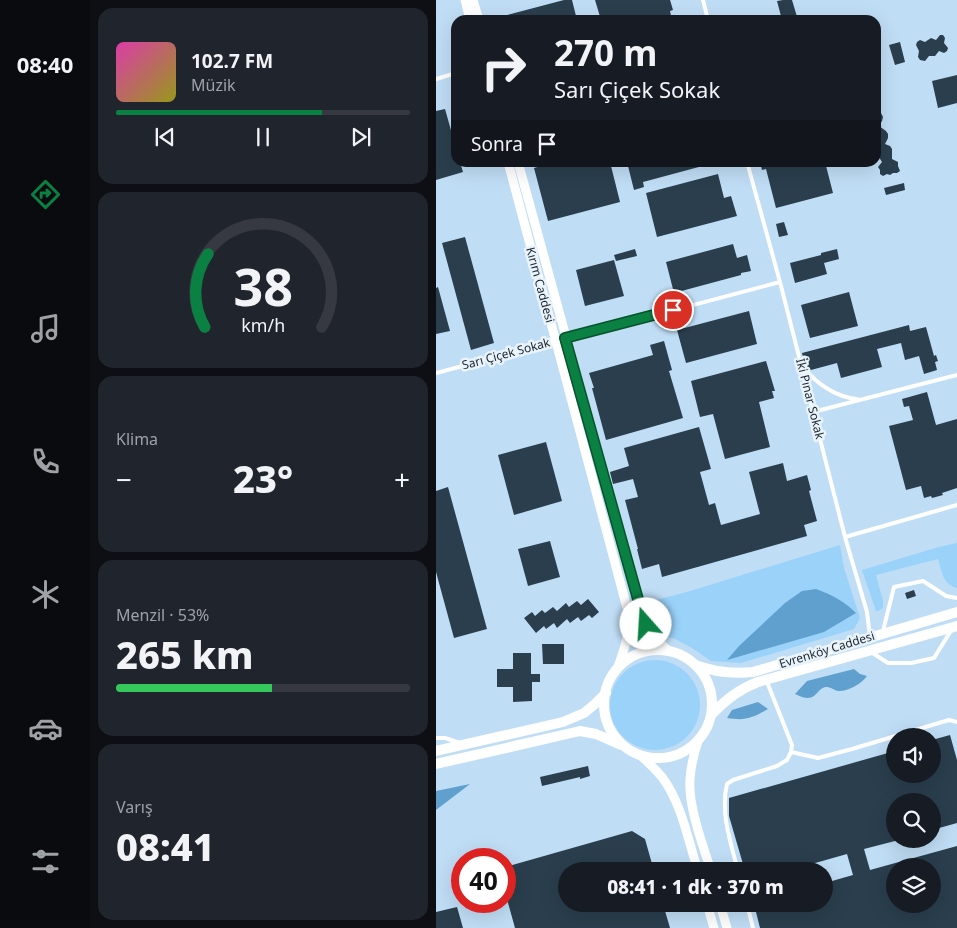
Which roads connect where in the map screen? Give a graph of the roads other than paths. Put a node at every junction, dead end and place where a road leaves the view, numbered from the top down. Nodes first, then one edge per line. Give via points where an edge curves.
1 (465, 0) edge
2 (473, 0) edge
3 (703, 0) edge
4 (469, 15) edge
5 (478, 15) edge
6 (707, 15) edge
7 (451, 75) edge
8 (436, 79) edge
9 (509, 167) edge
10 (519, 167) edge
11 (748, 167) edge
12 (780, 282) junction
13 (565, 338) junction
14 (555, 341) junction
15 (802, 366) junction
16 (436, 373) edge
17 (957, 375) edge
18 (862, 400) junction
19 (814, 412) junction
20 (957, 505) edge
21 (845, 538) junction
22 (957, 598) edge
23 (957, 612) edge
24 (955, 627) edge
25 (883, 633) junction
26 (870, 637) junction
27 (869, 651) junction
28 (669, 652) junction
29 (695, 665) junction
30 (617, 669) junction
31 (766, 680) junction
32 (606, 693) junction
33 (711, 715) junction
34 (957, 722) edge
35 (436, 738) edge
36 (698, 741) junction
37 (464, 745) junction
38 (626, 748) junction
39 (436, 751) edge
40 (792, 752) junction
41 (640, 755) junction
42 (436, 764) edge
43 (695, 862) edge
44 (708, 862) edge
45 (736, 862) edge
46 (709, 912) edge
47 (723, 912) edge
48 (749, 912) edge
49 (714, 928) edge
50 (728, 928) edge
51 (753, 928) edge

1 - 4 street
2 - 5 street
3 - 6 lane
7 - 8 lane
9 - 14 street, Kırım Caddesi
10 - 13 street, Kırım Caddesi
11 - 12 lane, İki Pınar Sokak
12 - 13 lane, Sarı Çiçek Sokak
12 - 15 lane, İki Pınar Sokak
13 - 14 lane, Sarı Çiçek Sokak
13 - 28 street, Kırım Caddesi via 643,618
14 - 16 lane, Sarı Çiçek Sokak
14 - 30 street, Kırım Caddesi via 629,617 624,650
15 - 18 lane via 829,389
15 - 19 lane, İki Pınar Sokak
17 - 18 lane
18 - 19 lane
19 - 21 lane, İki Pınar Sokak
20 - 21 lane
21 - 26 lane, İki Pınar Sokak via 867,612
22 - 25 lane via 946,596 923,581 894,587
23 - 25 main road, Evrenköy Caddesi
24 - 27 main road, Evrenköy Caddesi
24 - 27 lane via 934,658 888,663
25 - 26 main road, Evrenköy Caddesi
26 - 29 main road, Evrenköy Caddesi via 753,672 721,672
27 - 31 main road, Evrenköy Caddesi
28 - 29 main road via 683,656
28 - 30 main road via 637,655
29 - 33 main road via 709,688
30 - 32 main road
31 - 33 main road, Evrenköy Caddesi via 736,692
31 - 40 lane
32 - 37 main road via 571,719
32 - 38 main road via 604,708 608,723
33 - 36 main road
34 - 40 lane via 949,720 818,758
35 - 37 lane
36 - 41 main road via 671,756
36 - 44 street via 689,781 693,810
37 - 39 main road
38 - 41 main road
38 - 42 main road via 596,734 580,731
40 - 45 lane via 787,760 776,766 726,784 724,817
41 - 43 street via 663,778 674,798
46 - 49 street
47 - 50 street
48 - 51 lane

